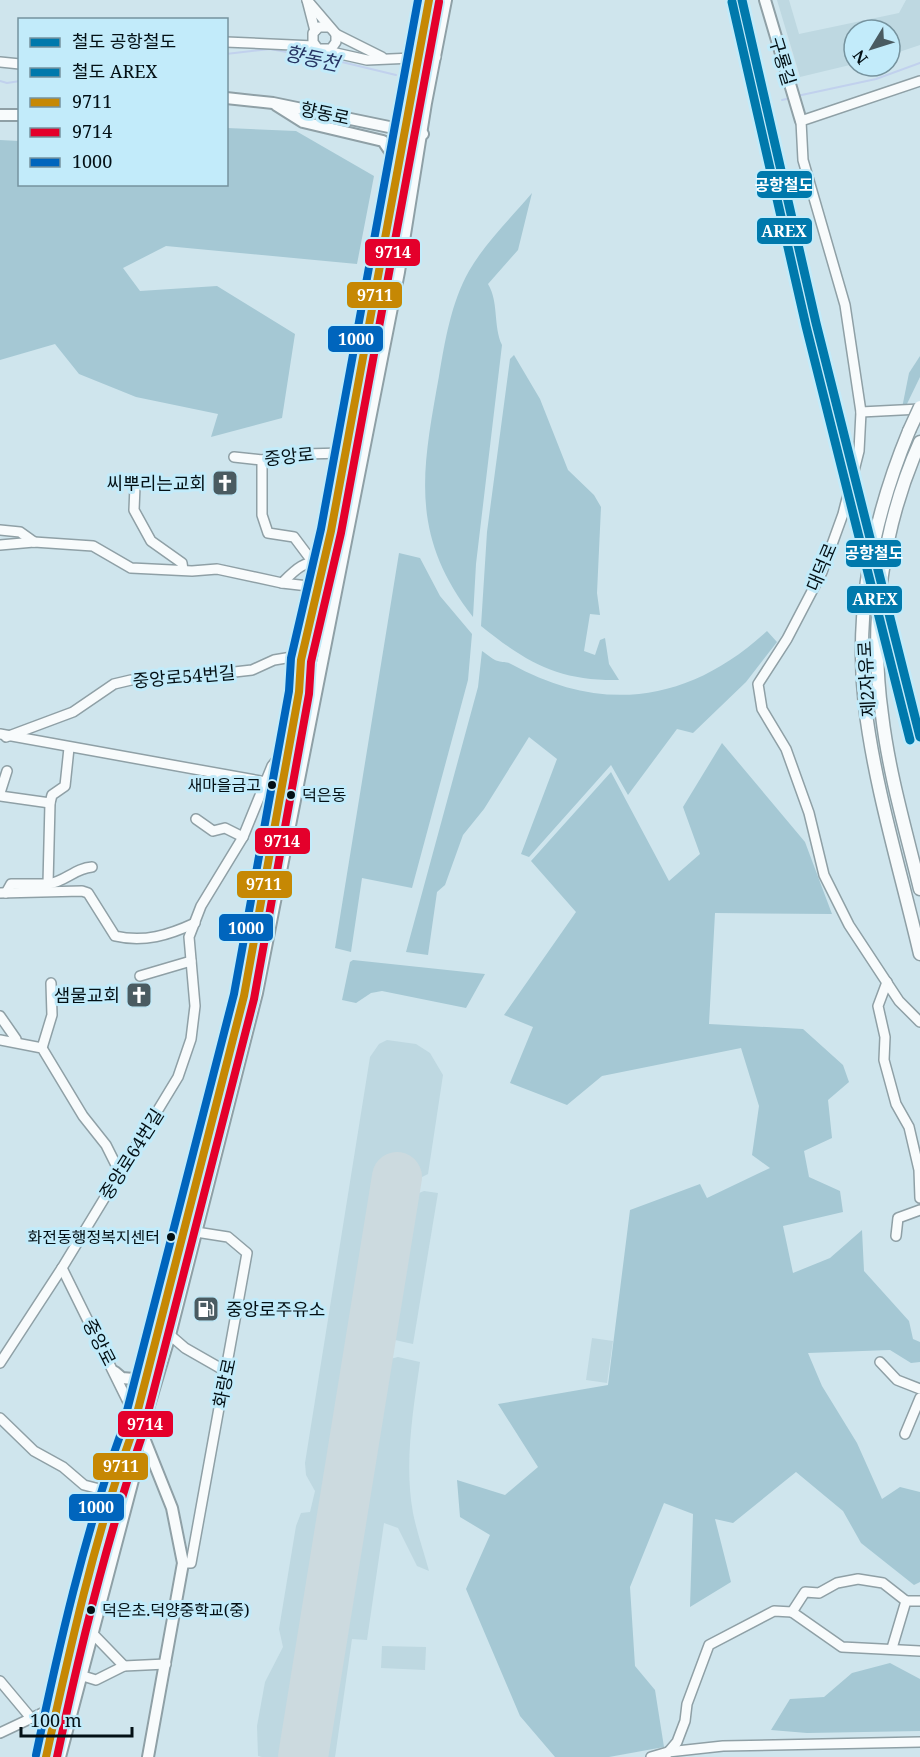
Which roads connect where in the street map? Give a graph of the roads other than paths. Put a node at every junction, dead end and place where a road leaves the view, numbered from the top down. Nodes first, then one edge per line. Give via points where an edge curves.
1 (307, 0) edge
2 (429, 0) edge
3 (446, 0) edge
4 (765, 0) edge
5 (315, 30) junction
6 (332, 30) junction
7 (228, 42) edge
8 (314, 46) junction
9 (327, 51) junction
10 (382, 57) junction
11 (436, 57) junction
12 (419, 58) junction
13 (0, 62) edge
14 (18, 64) edge
15 (920, 81) edge
16 (228, 98) edge
17 (273, 103) junction
18 (0, 115) edge
19 (18, 115) edge
20 (800, 118) junction
21 (404, 131) junction
22 (423, 134) junction
23 (398, 163) junction
24 (920, 408) edge
25 (861, 412) junction
26 (920, 442) edge
27 (344, 453) junction
28 (234, 457) dead end
29 (262, 460) junction
30 (135, 486) dead end
31 (0, 530) edge
32 (34, 542) junction
33 (0, 545) edge
34 (318, 561) junction
35 (183, 570) junction
36 (282, 583) junction
37 (317, 587) junction
38 (302, 660) junction
39 (3, 736) edge
40 (287, 747) junction
41 (69, 748) junction
42 (7, 771) dead end
43 (267, 782) junction
44 (0, 794) edge
45 (50, 803) junction
46 (196, 819) dead end
47 (243, 837) junction
48 (92, 867) dead end
49 (48, 884) junction
50 (920, 889) edge
51 (3, 893) edge
52 (195, 923) junction
53 (920, 954) edge
54 (191, 961) junction
55 (140, 976) dead end
56 (887, 982) junction
57 (51, 983) dead end
58 (0, 1016) edge
59 (920, 1022) edge
60 (0, 1040) edge
61 (15, 1042) junction
62 (42, 1048) junction
63 (919, 1170) edge
64 (120, 1173) junction
65 (920, 1198) edge
66 (920, 1210) edge
67 (196, 1232) junction
68 (896, 1236) dead end
69 (62, 1268) junction
70 (170, 1335) junction
71 (880, 1362) dead end
72 (0, 1363) edge
73 (147, 1368) junction
74 (227, 1371) junction
75 (115, 1372) junction
76 (920, 1389) edge
77 (920, 1398) edge
78 (135, 1416) junction
79 (0, 1418) edge
80 (141, 1432) junction
81 (905, 1434) dead end
82 (156, 1471) junction
83 (133, 1480) junction
84 (111, 1491) junction
85 (183, 1563) junction
86 (906, 1601) junction
87 (920, 1601) edge
88 (792, 1612) junction
89 (93, 1634) junction
90 (892, 1648) junction
91 (920, 1651) edge
92 (166, 1664) junction
93 (124, 1666) junction
94 (83, 1676) junction
95 (0, 1681) edge
96 (55, 1707) junction
97 (31, 1718) junction
98 (0, 1733) edge
99 (920, 1742) edge
100 (719, 1747) junction
101 (667, 1755) edge
102 (45, 1757) edge
103 (60, 1757) edge
104 (148, 1757) edge
105 (651, 1757) edge
106 (697, 1757) edge

1 - 5 street
1 - 6 street
2 - 12 main road
3 - 11 main road
4 - 20 main road, 구룡길
5 - 6 street
5 - 8 street
6 - 9 street via 336,42
6 - 10 street
7 - 8 street
8 - 9 street
9 - 10 street via 367,60
10 - 12 street
11 - 12 street
11 - 22 main road
12 - 21 main road, 중앙로
13 - 14 street
15 - 20 street
16 - 17 main road, 향동로
17 - 21 main road, 향동로
17 - 23 main road via 303,122 383,141
18 - 19 main road
20 - 25 street, 대덕로 via 803,160 845,305
21 - 22 main road, 향동로
21 - 23 main road, 중앙로
22 - 67 main road via 256,993
23 - 27 main road, 중앙로
24 - 25 street
24 - 53 highway, 제2자유로, bridge via 890,476 870,560 864,604 863,670 871,749
25 - 56 street, 대덕로 via 859,451 843,514 822,572 758,684 762,709 786,749 809,813 824,875 849,925
26 - 50 highway, 제2자유로 via 886,550 877,660 887,749
27 - 29 street, 중앙로
27 - 34 main road, 중앙로
28 - 29 street, 중앙로
29 - 34 street via 262,515 268,533 294,537
30 - 35 street via 134,510 151,541 182,563
31 - 32 street via 20,532
32 - 33 street
32 - 35 street via 93,546 131,568
34 - 36 street via 300,566
34 - 37 main road, 중앙로
35 - 36 street via 217,569
36 - 37 street
37 - 38 main road, 중앙로
38 - 39 street, 중앙로54번길 via 292,657 252,670 114,684 73,712
38 - 40 main road, 중앙로
39 - 41 street
40 - 43 street, 중앙로64번길 via 272,766
40 - 73 main road, 중앙로 via 244,996
41 - 43 street
41 - 45 street via 65,786 52,795
42 - 44 street
43 - 47 street, 중앙로64번길
44 - 45 street
45 - 49 street
46 - 47 street via 213,831 225,828
47 - 52 street, 중앙로64번길
48 - 49 street via 84,867 60,883
49 - 51 street via 11,884
51 - 52 street via 88,893 115,936 128,940 166,937
52 - 54 street, 중앙로64번길 via 189,937
54 - 55 street
54 - 64 street, 중앙로64번길 via 195,1006 191,1039 178,1077
56 - 59 street, 대덕로
56 - 63 street via 878,1006 885,1037 884,1060 896,1104 909,1127
57 - 62 street via 52,1016
58 - 61 street
60 - 61 street
61 - 62 street
62 - 64 street
63 - 65 street
64 - 69 street, 중앙로64번길
66 - 68 street via 898,1218
67 - 70 main road
67 - 74 street, 화랑로 via 228,1237 248,1253
69 - 72 street, 중앙로64번길
69 - 75 street, 중앙로
70 - 74 street
70 - 80 main road
71 - 76 street via 897,1380
73 - 75 main road via 134,1379 122,1378
73 - 78 main road, 중앙로
74 - 85 street, 화랑로 via 191,1563
75 - 78 street, 중앙로
77 - 81 street
78 - 80 main road, 화랑로
78 - 84 main road, 중앙로
79 - 84 street via 34,1451 63,1467 84,1485
80 - 82 main road, 화랑로
80 - 83 main road
82 - 83 main road via 146,1470
82 - 85 main road, 화랑로 via 178,1529
83 - 89 main road
84 - 96 main road, 중앙로
85 - 92 main road, 화랑로
86 - 87 street
86 - 88 street via 883,1582 858,1579 837,1583 819,1593 805,1592
86 - 90 street
88 - 90 street via 842,1647
88 - 101 street via 774,1611 709,1645 677,1742
89 - 93 street
89 - 94 main road
90 - 91 street
92 - 93 street
92 - 104 main road, 화랑로
93 - 94 street via 96,1680
94 - 103 main road
95 - 97 street
96 - 97 street
96 - 102 main road, 중앙로
97 - 98 street
99 - 100 street
100 - 101 street
100 - 106 street
101 - 105 street

